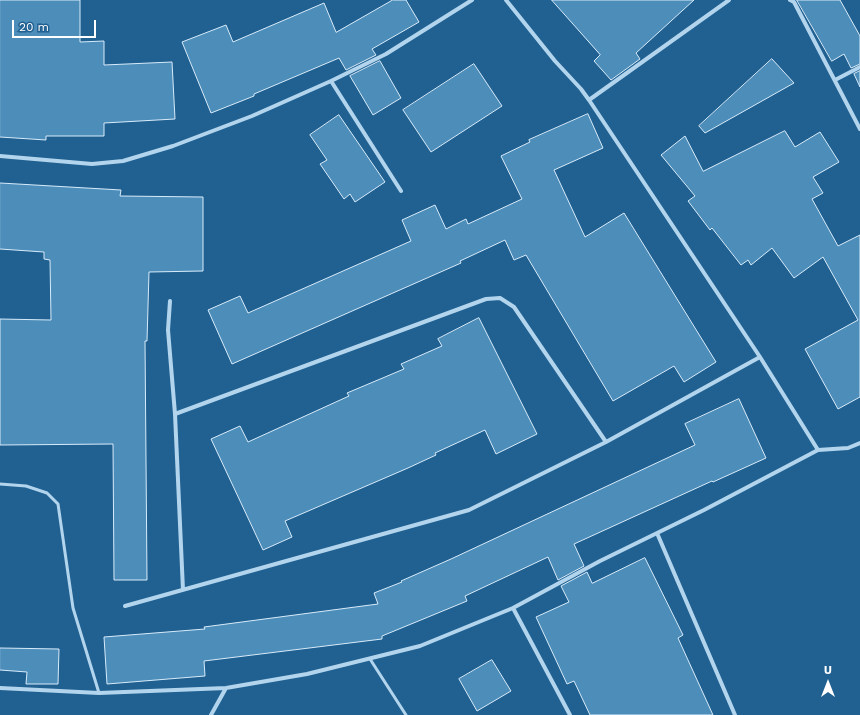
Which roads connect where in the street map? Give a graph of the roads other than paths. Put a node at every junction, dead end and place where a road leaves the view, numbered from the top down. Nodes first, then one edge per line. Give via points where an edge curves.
1 (472, 0) edge
2 (506, 0) edge
3 (729, 0) edge
4 (790, 0) edge
5 (860, 67) edge
6 (835, 80) junction
7 (330, 81) junction
8 (589, 100) junction
9 (860, 129) edge
10 (0, 156) edge
11 (402, 191) dead end
12 (170, 301) dead end
13 (760, 357) junction
14 (175, 414) junction
15 (606, 442) junction
16 (860, 443) edge
17 (818, 450) junction
18 (0, 484) edge
19 (657, 533) junction
20 (183, 590) junction
21 (126, 606) dead end
22 (513, 608) junction
23 (370, 658) junction
24 (0, 688) edge
25 (226, 688) junction
26 (99, 693) junction
27 (212, 715) edge
28 (406, 715) edge
29 (570, 715) edge
30 (735, 715) edge

1 - 7 street via 386,54
2 - 8 street
3 - 8 street
4 - 6 street via 794,2
5 - 6 street
6 - 9 street
7 - 10 street via 252,116 187,141 123,161 92,164
7 - 11 street
8 - 13 street
12 - 14 street via 168,330
13 - 15 street
13 - 17 street
14 - 15 street via 486,299 500,298 514,307
14 - 20 street
15 - 20 street via 469,510
16 - 17 street via 848,448
17 - 19 street
18 - 26 lane via 26,486 47,493 58,504 73,608
19 - 22 street
19 - 30 street
20 - 21 street
22 - 23 street via 420,646
22 - 29 street
23 - 25 street via 307,674
23 - 28 lane
24 - 26 street
25 - 26 street
25 - 27 street

